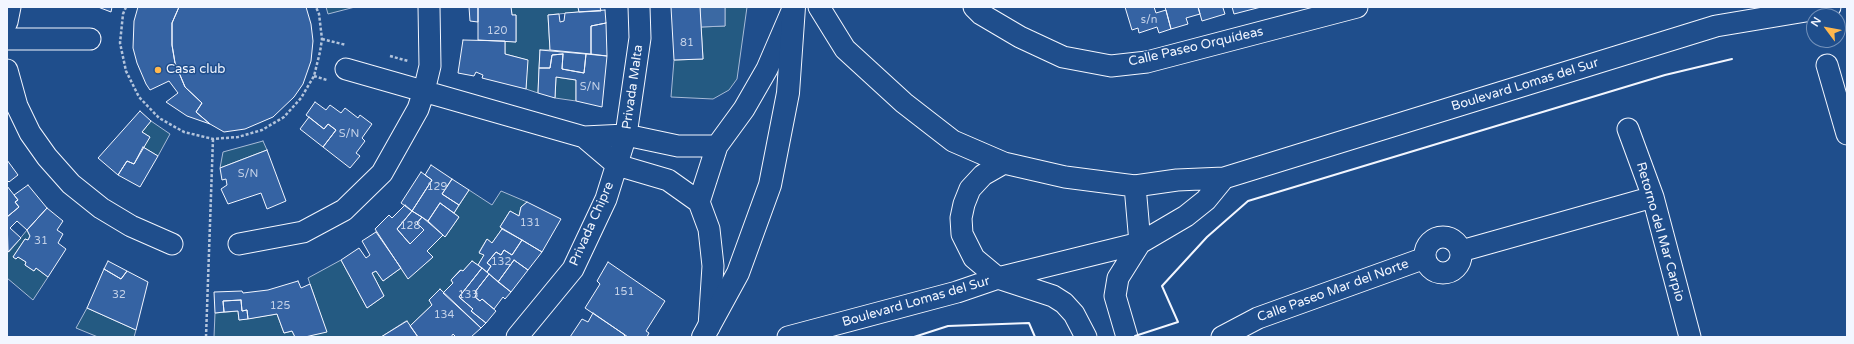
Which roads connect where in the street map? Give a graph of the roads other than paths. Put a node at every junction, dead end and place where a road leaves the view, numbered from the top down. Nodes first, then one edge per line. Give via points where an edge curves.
1 (10, 7) edge
2 (429, 7) edge
3 (639, 7) edge
4 (793, 7) edge
5 (819, 7) edge
6 (974, 7) edge
7 (1357, 7) edge
8 (1830, 7) edge
9 (7, 22) edge
10 (7, 39) edge
11 (90, 39) dead end
12 (1827, 65) dead end
13 (346, 69) dead end
14 (7, 70) edge
15 (424, 91) junction
16 (1628, 129) dead end
17 (1847, 134) edge
18 (626, 135) junction
19 (584, 138) junction
20 (717, 146) junction
21 (1004, 163) junction
22 (617, 165) junction
23 (1224, 178) junction
24 (1135, 186) junction
25 (1653, 197) junction
26 (699, 202) junction
27 (1140, 243) junction
28 (172, 244) dead end
29 (239, 244) dead end
30 (998, 278) junction
31 (706, 332) edge
32 (517, 337) edge
33 (788, 337) edge
34 (1086, 337) edge
35 (1127, 337) edge
36 (1222, 337) edge
37 (1690, 337) edge

1 - 9 street
2 - 15 street via 430,66
3 - 18 street, Privada Malta via 640,38
4 - 20 street via 767,69 744,109
4 - 31 street via 788,93 770,185 738,273
5 - 21 street, Boulevard Lomas del Sur via 846,49 904,103 953,141
6 - 7 street, Calle Paseo Orquídeas via 981,14 1020,37 1063,57 1111,66 1147,62
8 - 23 street, Boulevard Lomas del Sur via 1716,26
10 - 11 street
12 - 17 street
13 - 15 street
14 - 28 street via 17,106 30,133 71,184 101,208 131,226
15 - 19 street
15 - 29 street via 418,109 382,173 344,210 303,232
16 - 25 street, Retorno del Mar Carpio
18 - 19 street
18 - 20 street via 678,146
18 - 22 street, Privada Malta
19 - 22 street
20 - 26 street
21 - 24 street, Boulevard Lomas del Sur via 1065,177
21 - 30 street, Boulevard Lomas del Sur via 983,175 970,189 961,218 962,234 974,258
22 - 26 street via 668,180
22 - 32 street, Privada Chipre via 606,199 573,269
23 - 24 street, Boulevard Lomas del Sur via 1176,180
23 - 27 street, Boulevard Lomas del Sur via 1206,200 1186,216
24 - 27 street
25 - 36 street, Calle Paseo Mar del Norte via 1461,251 1455,241 1445,237 1434,239 1426,247 1425,258 1258,318
25 - 37 street, Retorno del Mar Carpio
26 - 31 street via 709,229 713,266
27 - 30 street, Boulevard Lomas del Sur
27 - 35 street via 1118,278 1115,296
30 - 33 street, Boulevard Lomas del Sur via 957,292
30 - 34 street via 1059,299 1074,314

